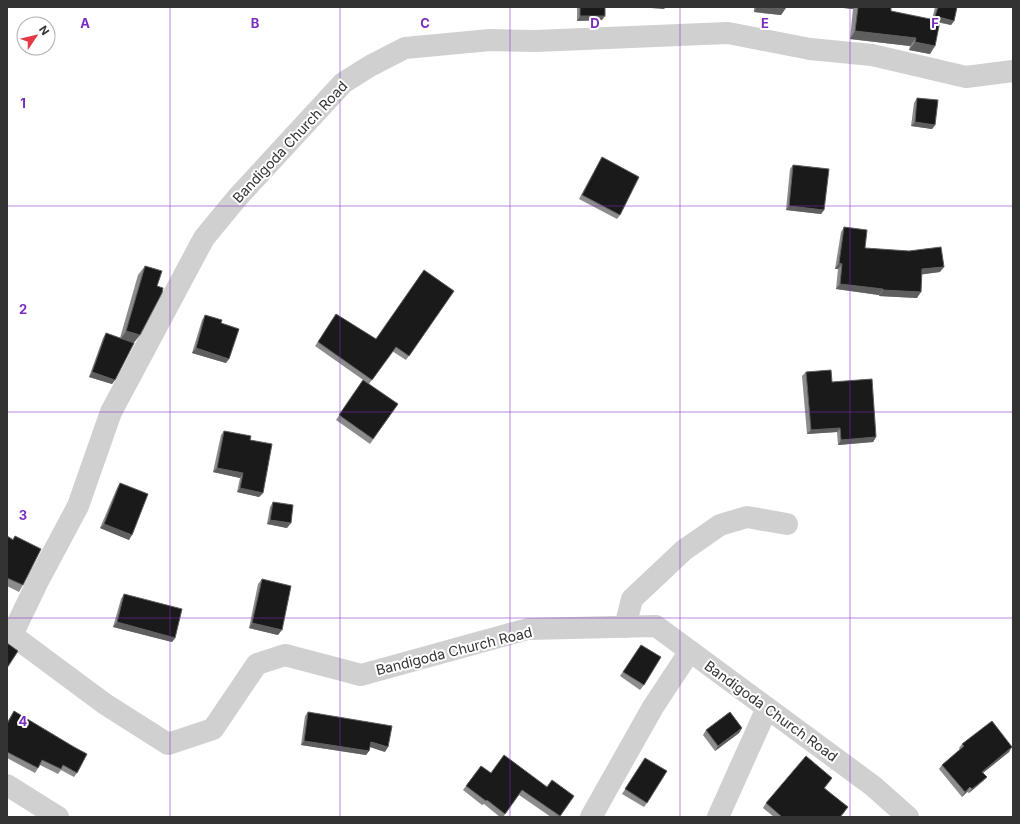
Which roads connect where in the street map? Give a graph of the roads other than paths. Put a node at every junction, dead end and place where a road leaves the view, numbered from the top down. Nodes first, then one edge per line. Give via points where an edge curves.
1 (1013, 71) edge
2 (787, 524) dead end
3 (625, 627) junction
4 (10, 635) edge
5 (690, 651) junction
6 (767, 708) junction
7 (7, 785) edge
8 (58, 817) edge
9 (591, 817) edge
10 (718, 817) edge
11 (908, 817) edge

1 - 4 street, Bandigoda Church Road via 966,77 872,55 810,49 728,33 535,41 490,40 405,48 370,66 343,83 237,198 204,238 111,412 78,506
2 - 3 street via 747,517 720,525 684,550 632,598
3 - 4 street, Bandigoda Church Road via 528,629 361,675 285,655 257,664 213,729 168,744 105,704
3 - 5 street, Bandigoda Church Road via 656,626
5 - 6 street, Bandigoda Church Road
5 - 9 street via 653,707
6 - 10 street
6 - 11 street, Bandigoda Church Road via 873,786
7 - 8 street

